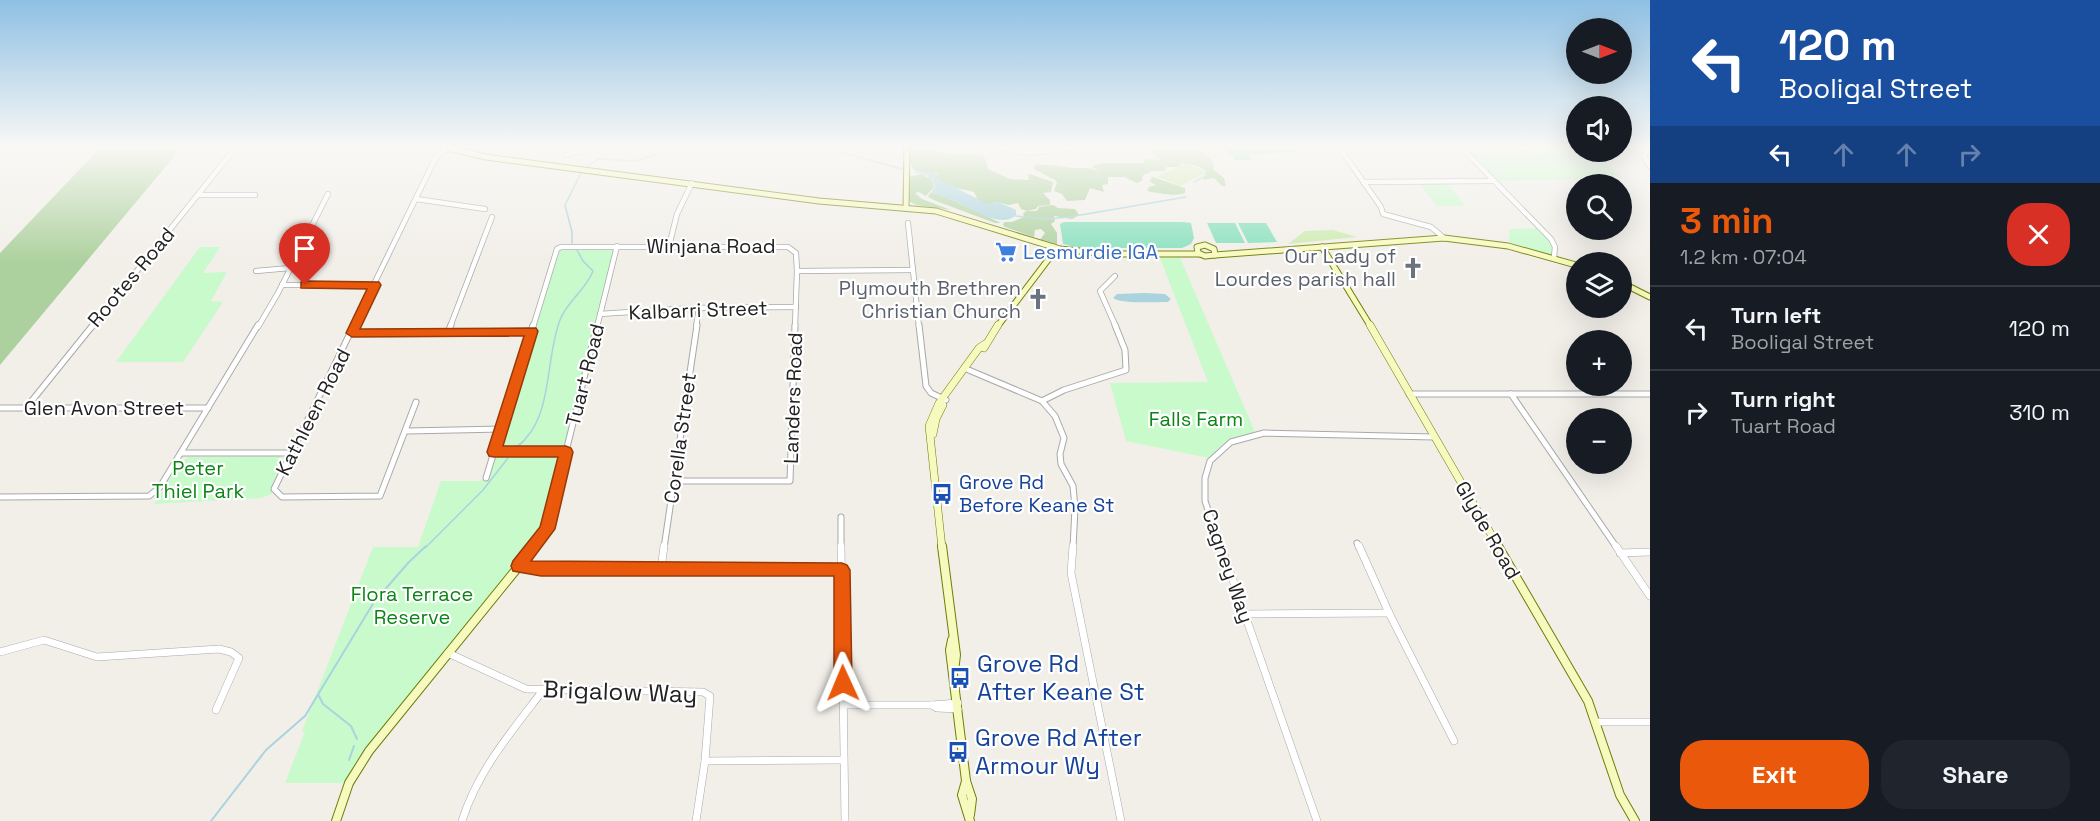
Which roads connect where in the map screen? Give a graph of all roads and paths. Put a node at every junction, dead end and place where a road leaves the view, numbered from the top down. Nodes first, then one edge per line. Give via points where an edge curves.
1 (206, 185) edge
2 (423, 185) edge
3 (691, 185) edge
4 (708, 185) edge
5 (904, 185) edge
6 (1365, 185) edge
7 (1497, 185) edge
8 (328, 194) dead end
9 (198, 195) junction
10 (255, 195) dead end
11 (416, 199) junction
12 (906, 208) junction
13 (485, 209) dead end
14 (1383, 214) joint
15 (492, 217) dead end
16 (908, 223) dead end
17 (1444, 237) junction
18 (617, 246) junction
19 (669, 246) junction
20 (1322, 247) junction
21 (1052, 250) junction
22 (1198, 252) junction
23 (1214, 252) junction
24 (1554, 257) junction
25 (1566, 261) edge
26 (290, 268) junction
27 (913, 270) junction
28 (256, 271) dead end
29 (797, 271) junction
30 (1115, 276) dead end
31 (282, 285) junction
32 (375, 285) junction
33 (1632, 288) edge
34 (1650, 297) edge
35 (796, 307) junction
36 (699, 308) junction
37 (600, 314) junction
38 (531, 331) junction
39 (448, 332) junction
40 (352, 333) junction
41 (966, 369) junction
42 (1408, 394) junction
43 (1511, 394) junction
44 (1650, 394) edge
45 (944, 399) junction
46 (1042, 401) junction
47 (417, 402) dead end
48 (0, 408) edge
49 (26, 408) junction
50 (208, 408) junction
51 (502, 429) junction
52 (406, 431) junction
53 (1434, 437) junction
54 (494, 452) junction
55 (566, 452) junction
56 (181, 453) junction
57 (291, 453) junction
58 (486, 478) dead end
59 (675, 481) junction
60 (0, 497) edge
61 (841, 516) dead end
62 (1357, 543) dead end
63 (1650, 552) edge
64 (1620, 553) junction
65 (519, 566) junction
66 (662, 569) junction
67 (842, 570) junction
68 (1650, 596) edge
69 (1389, 613) junction
70 (1244, 614) junction
71 (0, 652) edge
72 (447, 653) junction
73 (544, 689) junction
74 (843, 705) junction
75 (932, 705) joint
76 (958, 706) junction
77 (216, 710) dead end
78 (1595, 722) junction
79 (1650, 722) edge
80 (1454, 741) dead end
81 (843, 760) junction
82 (705, 761) junction
83 (970, 818) edge
84 (336, 821) edge
85 (462, 821) edge
86 (696, 821) edge
87 (845, 821) edge
88 (1121, 821) edge
89 (1317, 821) edge
90 (1635, 821) edge

1 - 9 street, Rootes Road
2 - 11 street, Kathleen Road
3 - 19 street via 677,214
4 - 12 street
5 - 12 street
6 - 14 street
7 - 24 street via 1551,239
8 - 26 street
9 - 10 street
9 - 49 street, Rootes Road
11 - 13 street
11 - 32 street, Kathleen Road
12 - 21 street via 977,222
14 - 17 street via 1431,228
15 - 39 street
16 - 27 street
17 - 20 street
17 - 24 street via 1497,243
18 - 19 street, Winjana Road
18 - 37 street, Tuart Road
18 - 38 street, Winjana Road via 557,249
19 - 29 street, Winjana Road via 789,247 796,253
20 - 23 street
20 - 42 street, Glyde Road
21 - 22 street via 1108,254
21 - 41 street
22 - 23 street via 1208,257
22 - 23 street via 1203,245
24 - 25 street
26 - 28 street
26 - 31 street
27 - 29 street, Winjana Road
27 - 45 street via 926,386
29 - 35 street, Landers Road
30 - 46 street via 1100,291 1115,320 1126,370
31 - 32 street
31 - 50 street
32 - 40 street, Kathleen Road
33 - 34 street
35 - 36 street, Kalbarri Street
35 - 59 street, Landers Road via 790,481
36 - 37 street, Kalbarri Street
36 - 59 street, Corella Street
37 - 55 street, Tuart Road
38 - 39 street
38 - 51 street
39 - 40 street
40 - 57 street, Kathleen Road
41 - 45 street
41 - 46 street
42 - 43 street
42 - 53 street, Glyde Road
43 - 44 street
43 - 64 street
45 - 76 street via 931,444 941,535 938,551 945,581
46 - 88 street via 1055,416 1064,438 1061,464 1073,486 1075,508 1071,573
47 - 52 street, Kathleen Road
48 - 49 street, Glen Avon Street
49 - 50 street, Glen Avon Street
50 - 56 street
51 - 52 street
51 - 54 street
52 - 57 street, Kathleen Road via 380,496 282,497 274,489
53 - 70 street, Cagney Way via 1264,433 1231,442 1219,452 1210,461 1204,478 1205,501
53 - 78 street, Glyde Road via 1588,701
54 - 55 street
54 - 58 street
55 - 65 street, Tuart Road via 547,529
56 - 57 street
56 - 60 street via 160,487 149,496
59 - 66 street, Corella Street
61 - 67 street
62 - 69 street
63 - 64 street
64 - 68 street
65 - 66 street via 541,570
65 - 72 street
66 - 67 street
67 - 74 street
69 - 70 street
69 - 80 street
70 - 89 street, Cagney Way
71 - 77 street via 44,640 97,657 231,652 239,658
72 - 73 street, Brigalow Way via 526,689
72 - 84 street via 355,771
73 - 82 street, Brigalow Way via 703,692 710,696
73 - 85 street via 488,766 467,800
74 - 75 street
74 - 81 street
75 - 76 street
76 - 83 street via 966,781 962,795
78 - 79 street
78 - 90 street, Glyde Road via 1620,795
81 - 82 street
81 - 87 street
82 - 86 street, Brigalow Way

